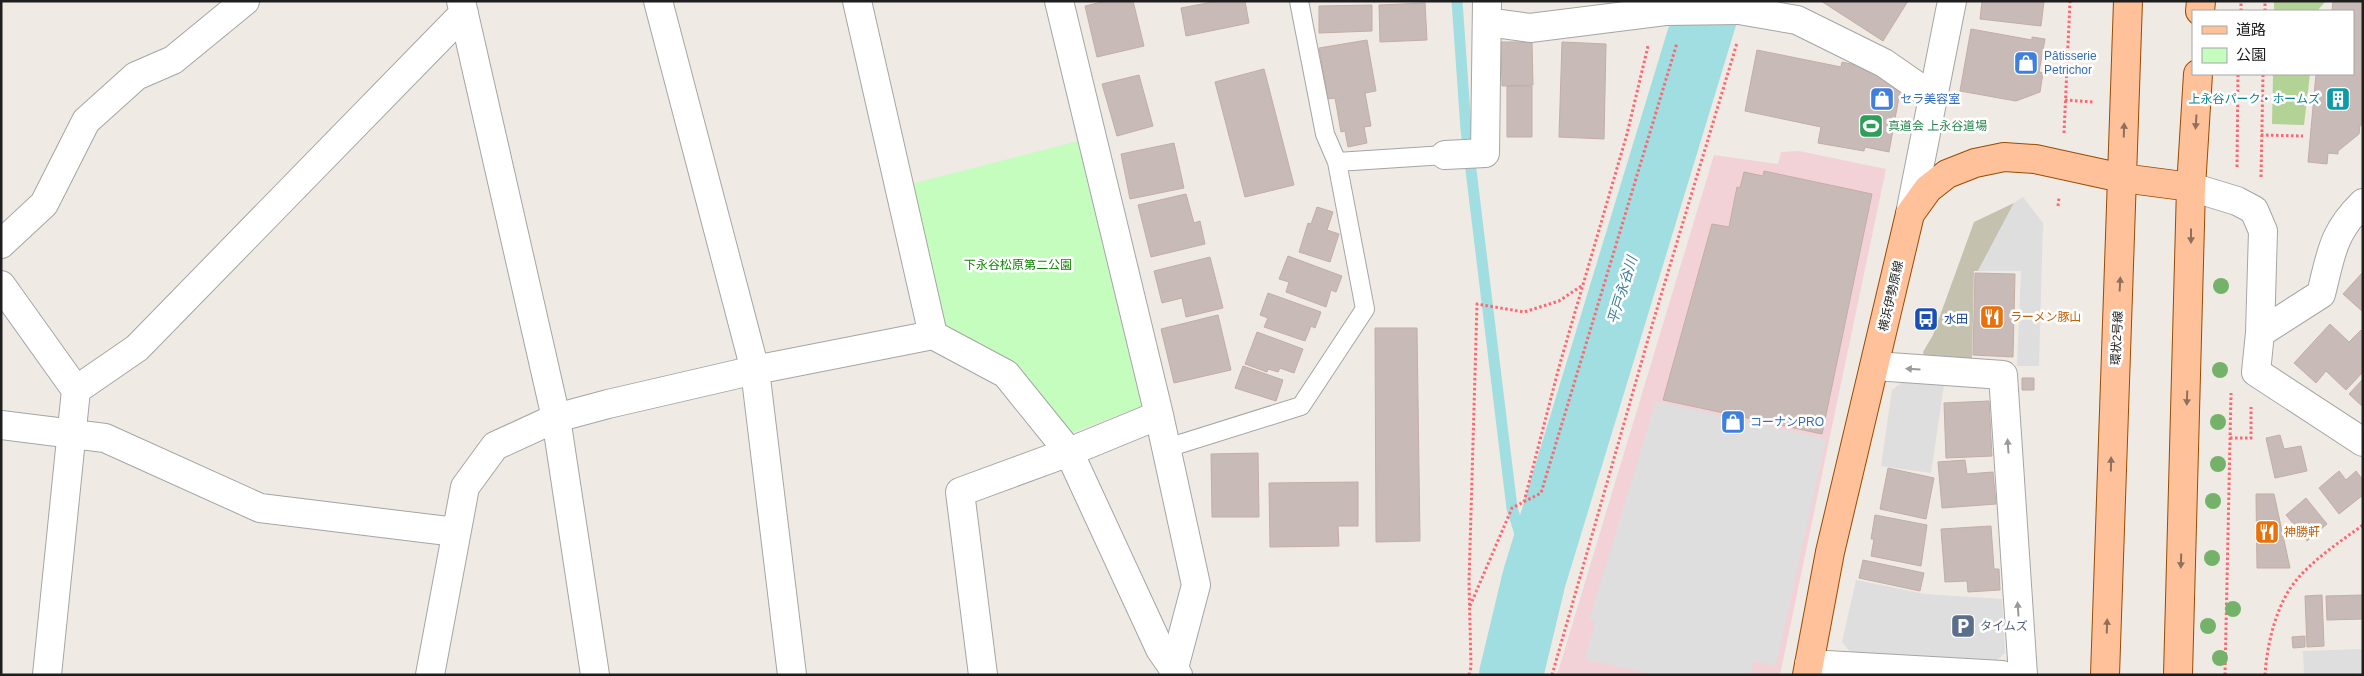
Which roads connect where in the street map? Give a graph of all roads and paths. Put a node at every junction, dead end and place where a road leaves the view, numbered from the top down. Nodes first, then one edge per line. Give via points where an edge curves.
1 (245, 1) edge
2 (658, 1) edge
3 (857, 1) edge
4 (1058, 1) edge
5 (1299, 1) edge
6 (1952, 1) edge
7 (2070, 1) edge
8 (2128, 1) edge
9 (463, 7) edge
10 (1743, 11) junction
11 (1487, 12) edge
12 (1660, 12) junction
13 (1678, 37) dead end
14 (2198, 75) edge
15 (2264, 75) edge
16 (1933, 98) junction
17 (2262, 135) junction
18 (2303, 136) dead end
19 (1445, 155) joint
20 (1337, 162) junction
21 (2063, 165) junction
22 (2122, 178) junction
23 (2261, 183) dead end
24 (2191, 187) junction
25 (2363, 203) edge
26 (2058, 206) dead end
27 (1910, 214) junction
28 (1, 244) edge
29 (1583, 284) junction
30 (1, 285) edge
31 (2260, 333) junction
32 (933, 335) junction
33 (1875, 366) junction
34 (755, 370) junction
35 (76, 390) junction
36 (2252, 400) dead end
37 (1159, 415) junction
38 (556, 418) junction
39 (1, 425) edge
40 (73, 434) junction
41 (2230, 438) dead end
42 (2363, 442) edge
43 (1167, 448) junction
44 (1069, 452) junction
45 (1524, 502) junction
46 (2363, 525) edge
47 (456, 532) junction
48 (1470, 606) junction
49 (1808, 669) edge
50 (1176, 672) edge
51 (47, 675) edge
52 (430, 675) edge
53 (595, 675) edge
54 (792, 675) edge
55 (982, 675) edge
56 (1469, 675) edge
57 (1552, 675) edge
58 (2002, 675) edge
59 (2022, 675) edge
60 (2105, 675) edge
61 (2178, 675) edge
62 (2264, 675) edge

1 - 28 street via 173,60 136,76 86,121 44,204
2 - 34 street
3 - 32 street
4 - 37 street
5 - 20 lane via 1325,134
6 - 16 street
7 - 21 path
22 -> 8 main road, 環状2号線
9 - 35 street via 137,348
9 - 38 street
10 - 12 street, bridge
10 - 16 street via 1797,20 1884,63
10 - 57 path
11 - 12 street via 1530,28
11 - 19 street via 1485,152
12 - 29 path
13 - 45 path via 1541,494
14 -> 24 main road
15 - 17 path
16 - 27 street
17 - 18 path
17 - 23 path
19 - 20 lane
20 - 43 lane via 1365,309 1301,406
21 - 22 main road, 横浜伊勢原線
21 - 26 path
21 - 27 main road, 横浜伊勢原線 via 2034,158 2004,157 1975,163 1947,174 1928,189
22 - 24 main road, 横浜伊勢原線
60 -> 22 main road, 環状2号線
24 - 31 street via 2237,201 2254,210 2263,231
24 -> 61 main road
25 - 31 street via 2351,214 2334,240 2321,294
27 - 33 main road, 横浜伊勢原線
29 - 45 path
29 - 48 path via 1559,301 1524,312 1477,304
30 - 35 street
31 - 42 street via 2256,372
32 - 34 street
32 - 44 street via 1006,374
33 - 49 main road, 横浜伊勢原線 via 1830,552
59 -> 33 street via 2004,375
34 - 38 street
34 - 54 street
35 - 40 street
36 - 41 path via 2251,438
37 - 43 street
37 - 44 street
38 - 47 street via 494,446 465,487
38 - 53 street
39 - 40 street
40 - 47 street via 106,438 260,508
40 - 51 street
43 - 50 street via 1196,585
44 - 50 street via 1160,649
44 - 55 street via 960,492
45 - 48 path via 1512,508
46 - 62 path via 2299,577 2284,600 2272,635
47 - 52 street
48 - 56 path
49 - 58 street

